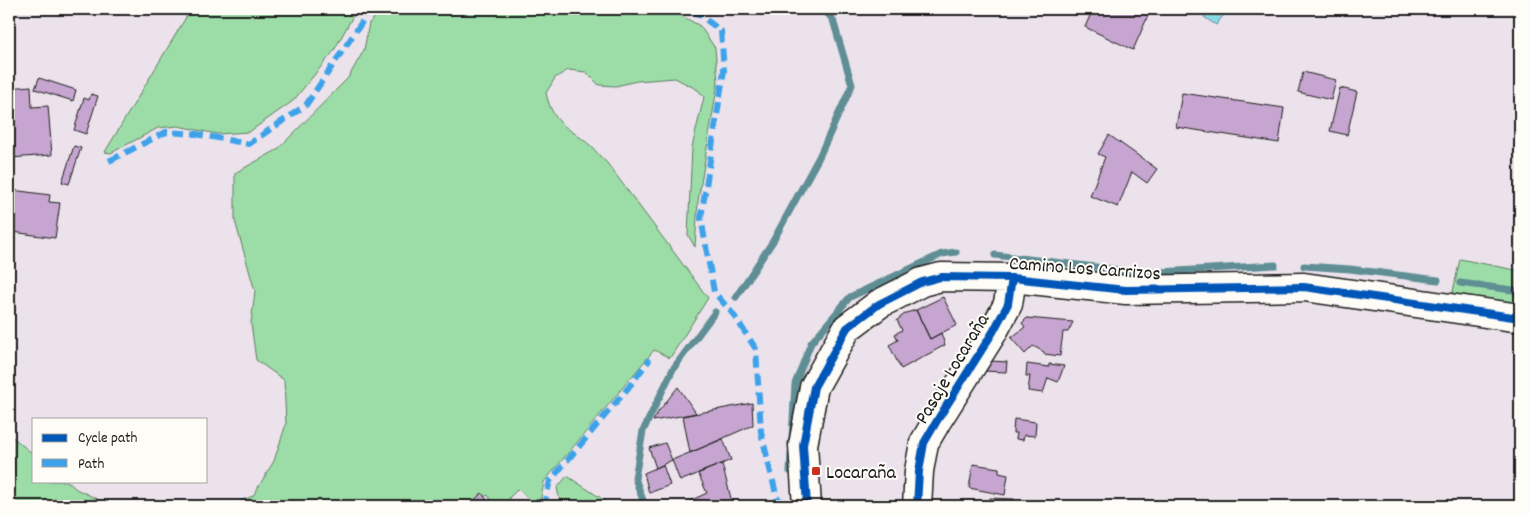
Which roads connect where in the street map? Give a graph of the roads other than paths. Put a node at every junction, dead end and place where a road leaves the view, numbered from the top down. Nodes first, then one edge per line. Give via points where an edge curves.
1 (1012, 278) junction
2 (1520, 318) edge
3 (807, 506) edge
4 (917, 506) edge

1 - 2 street, Camino Los Carrizos via 1126,290 1304,286
1 - 3 street, Camino Los Carrizos via 941,277 922,282 879,304 847,328 814,387 803,445
1 - 4 street, Pasaje Locaraña via 1008,304 924,443

